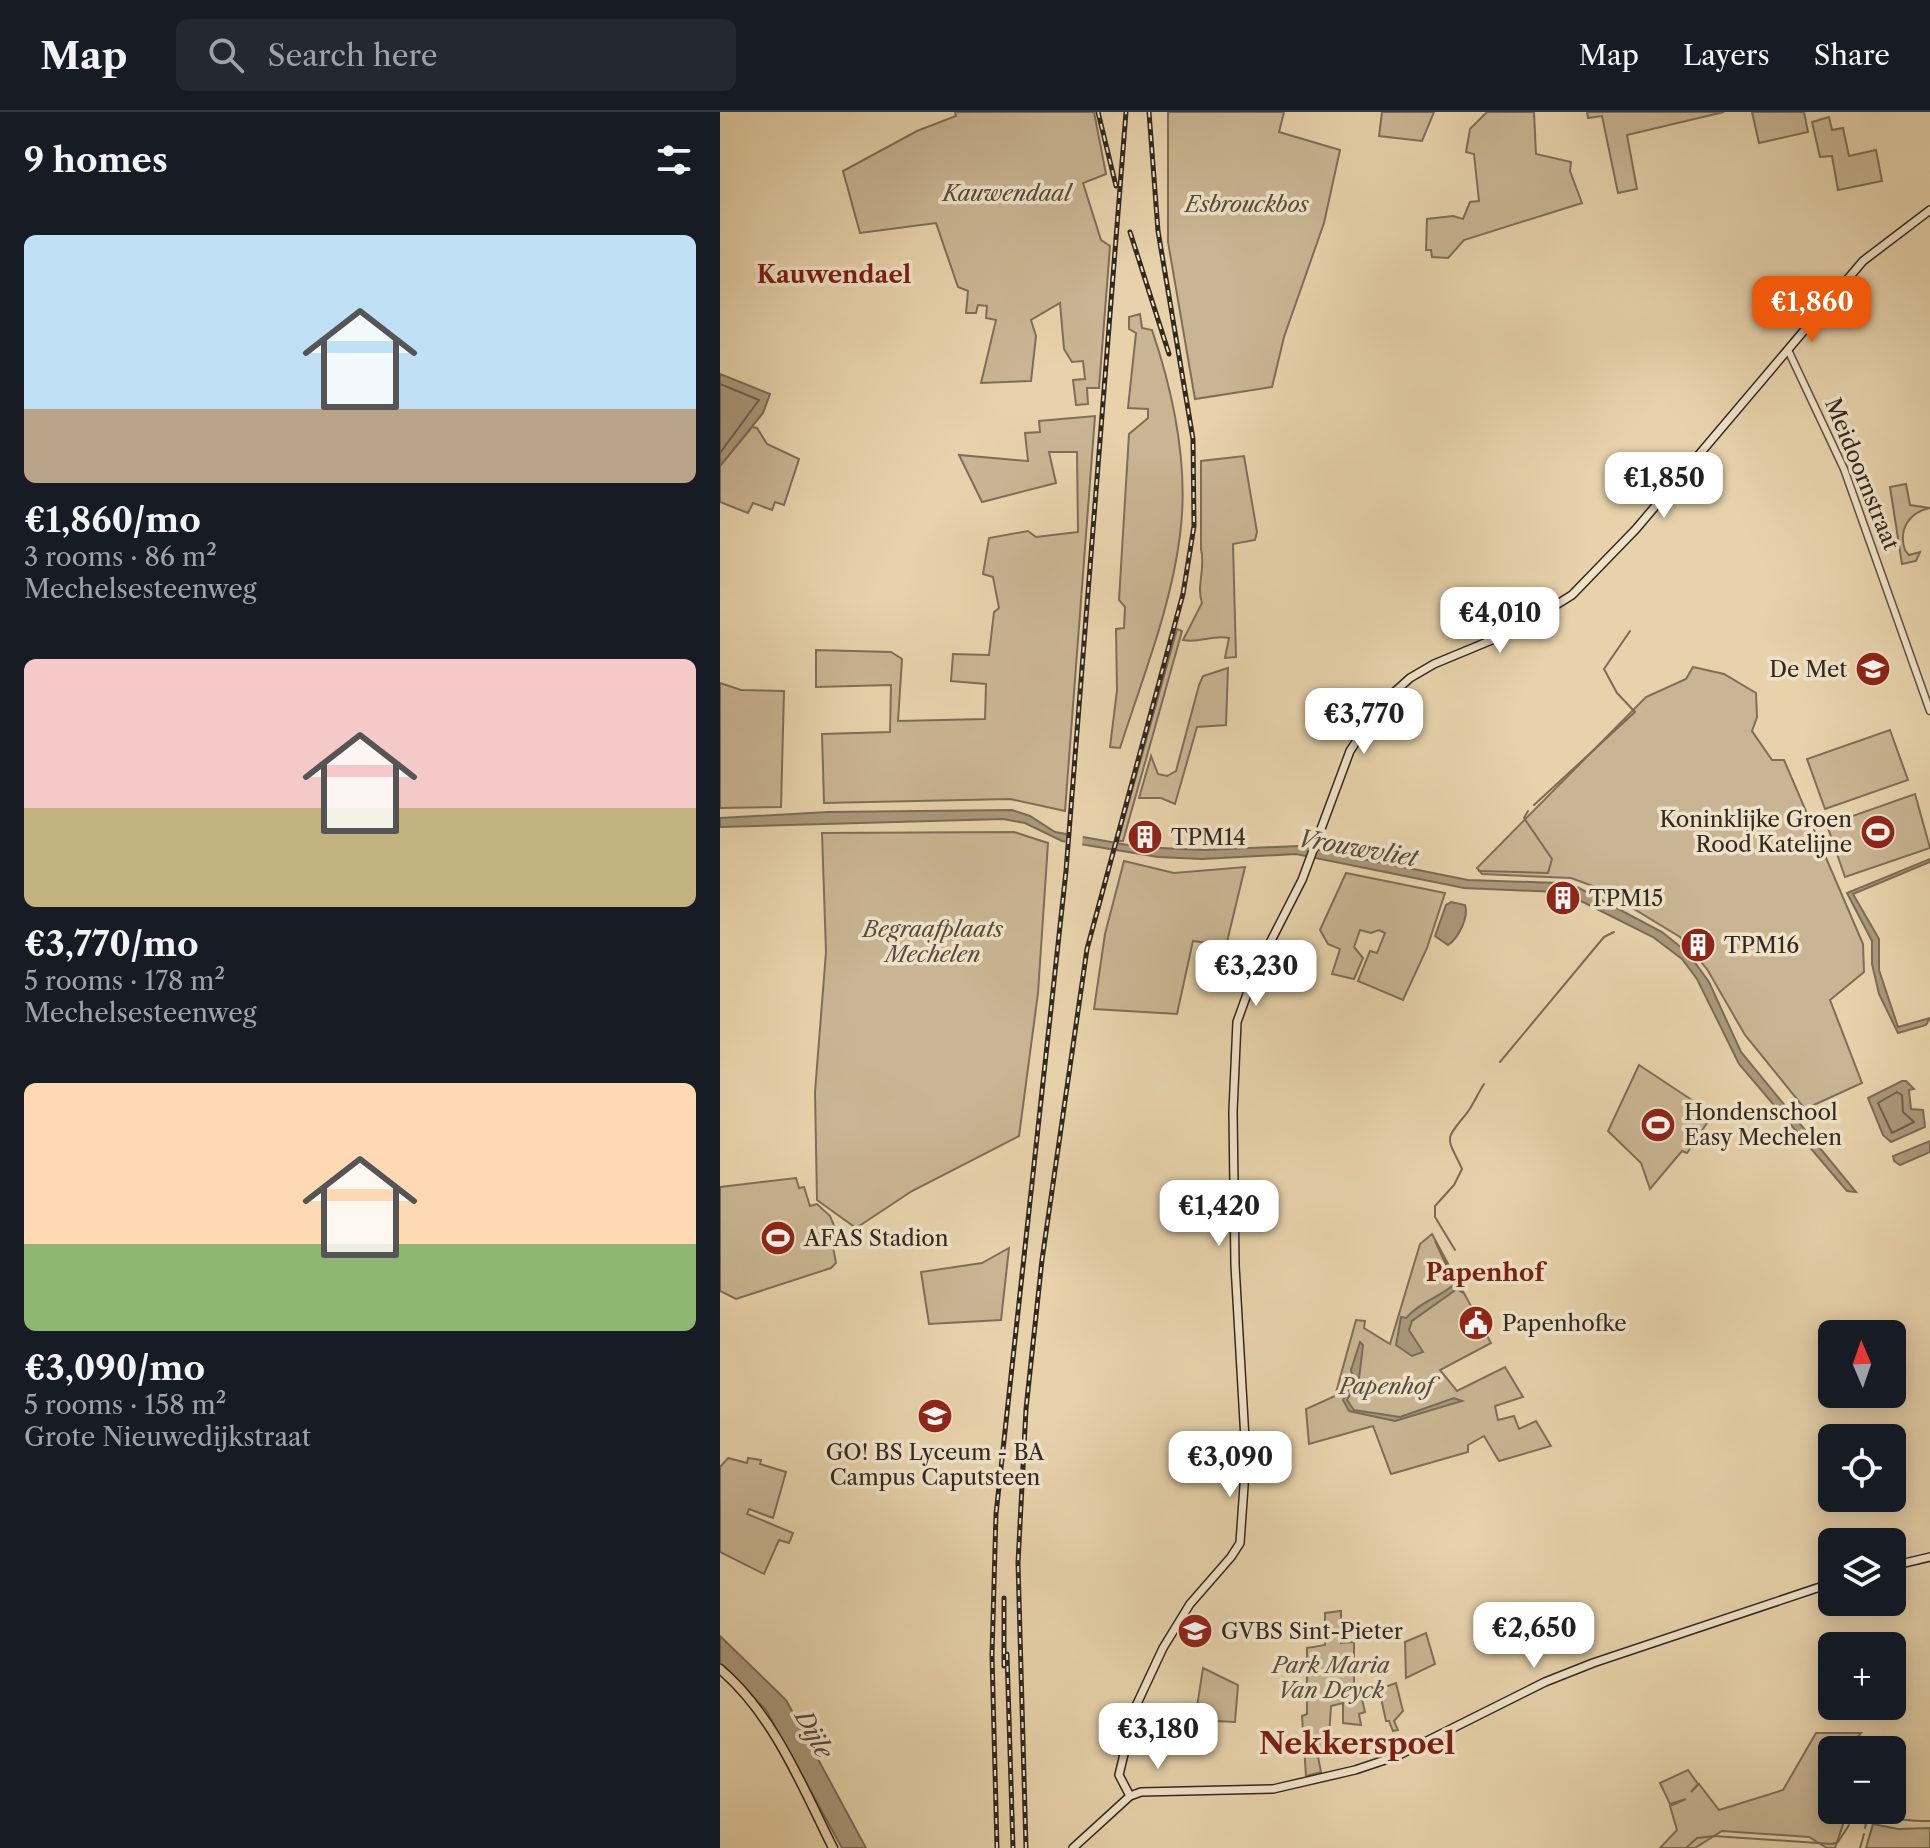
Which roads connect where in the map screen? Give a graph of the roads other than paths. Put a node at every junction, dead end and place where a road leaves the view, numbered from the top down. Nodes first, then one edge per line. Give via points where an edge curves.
1 (1930, 210) edge
2 (1788, 350) junction
3 (1930, 711) edge
4 (1930, 1557) edge
5 (1906, 1563) edge
6 (1818, 1588) edge
7 (720, 1669) edge
8 (1129, 1794) junction
9 (833, 1848) edge
10 (1073, 1848) edge

1 - 2 main road via 1863,261
2 - 3 street, Meidoornstraat via 1844,469
2 - 8 main road via 1636,529 1572,595 1504,637 1410,678 1380,705 1350,751 1308,864 1250,983 1237,1022 1235,1265 1246,1457 1240,1543 1177,1621 1140,1696 1119,1775
4 - 5 main road
6 - 8 main road via 1593,1663 1397,1756 1355,1770 1273,1789
7 - 9 main road via 766,1722
8 - 10 main road

